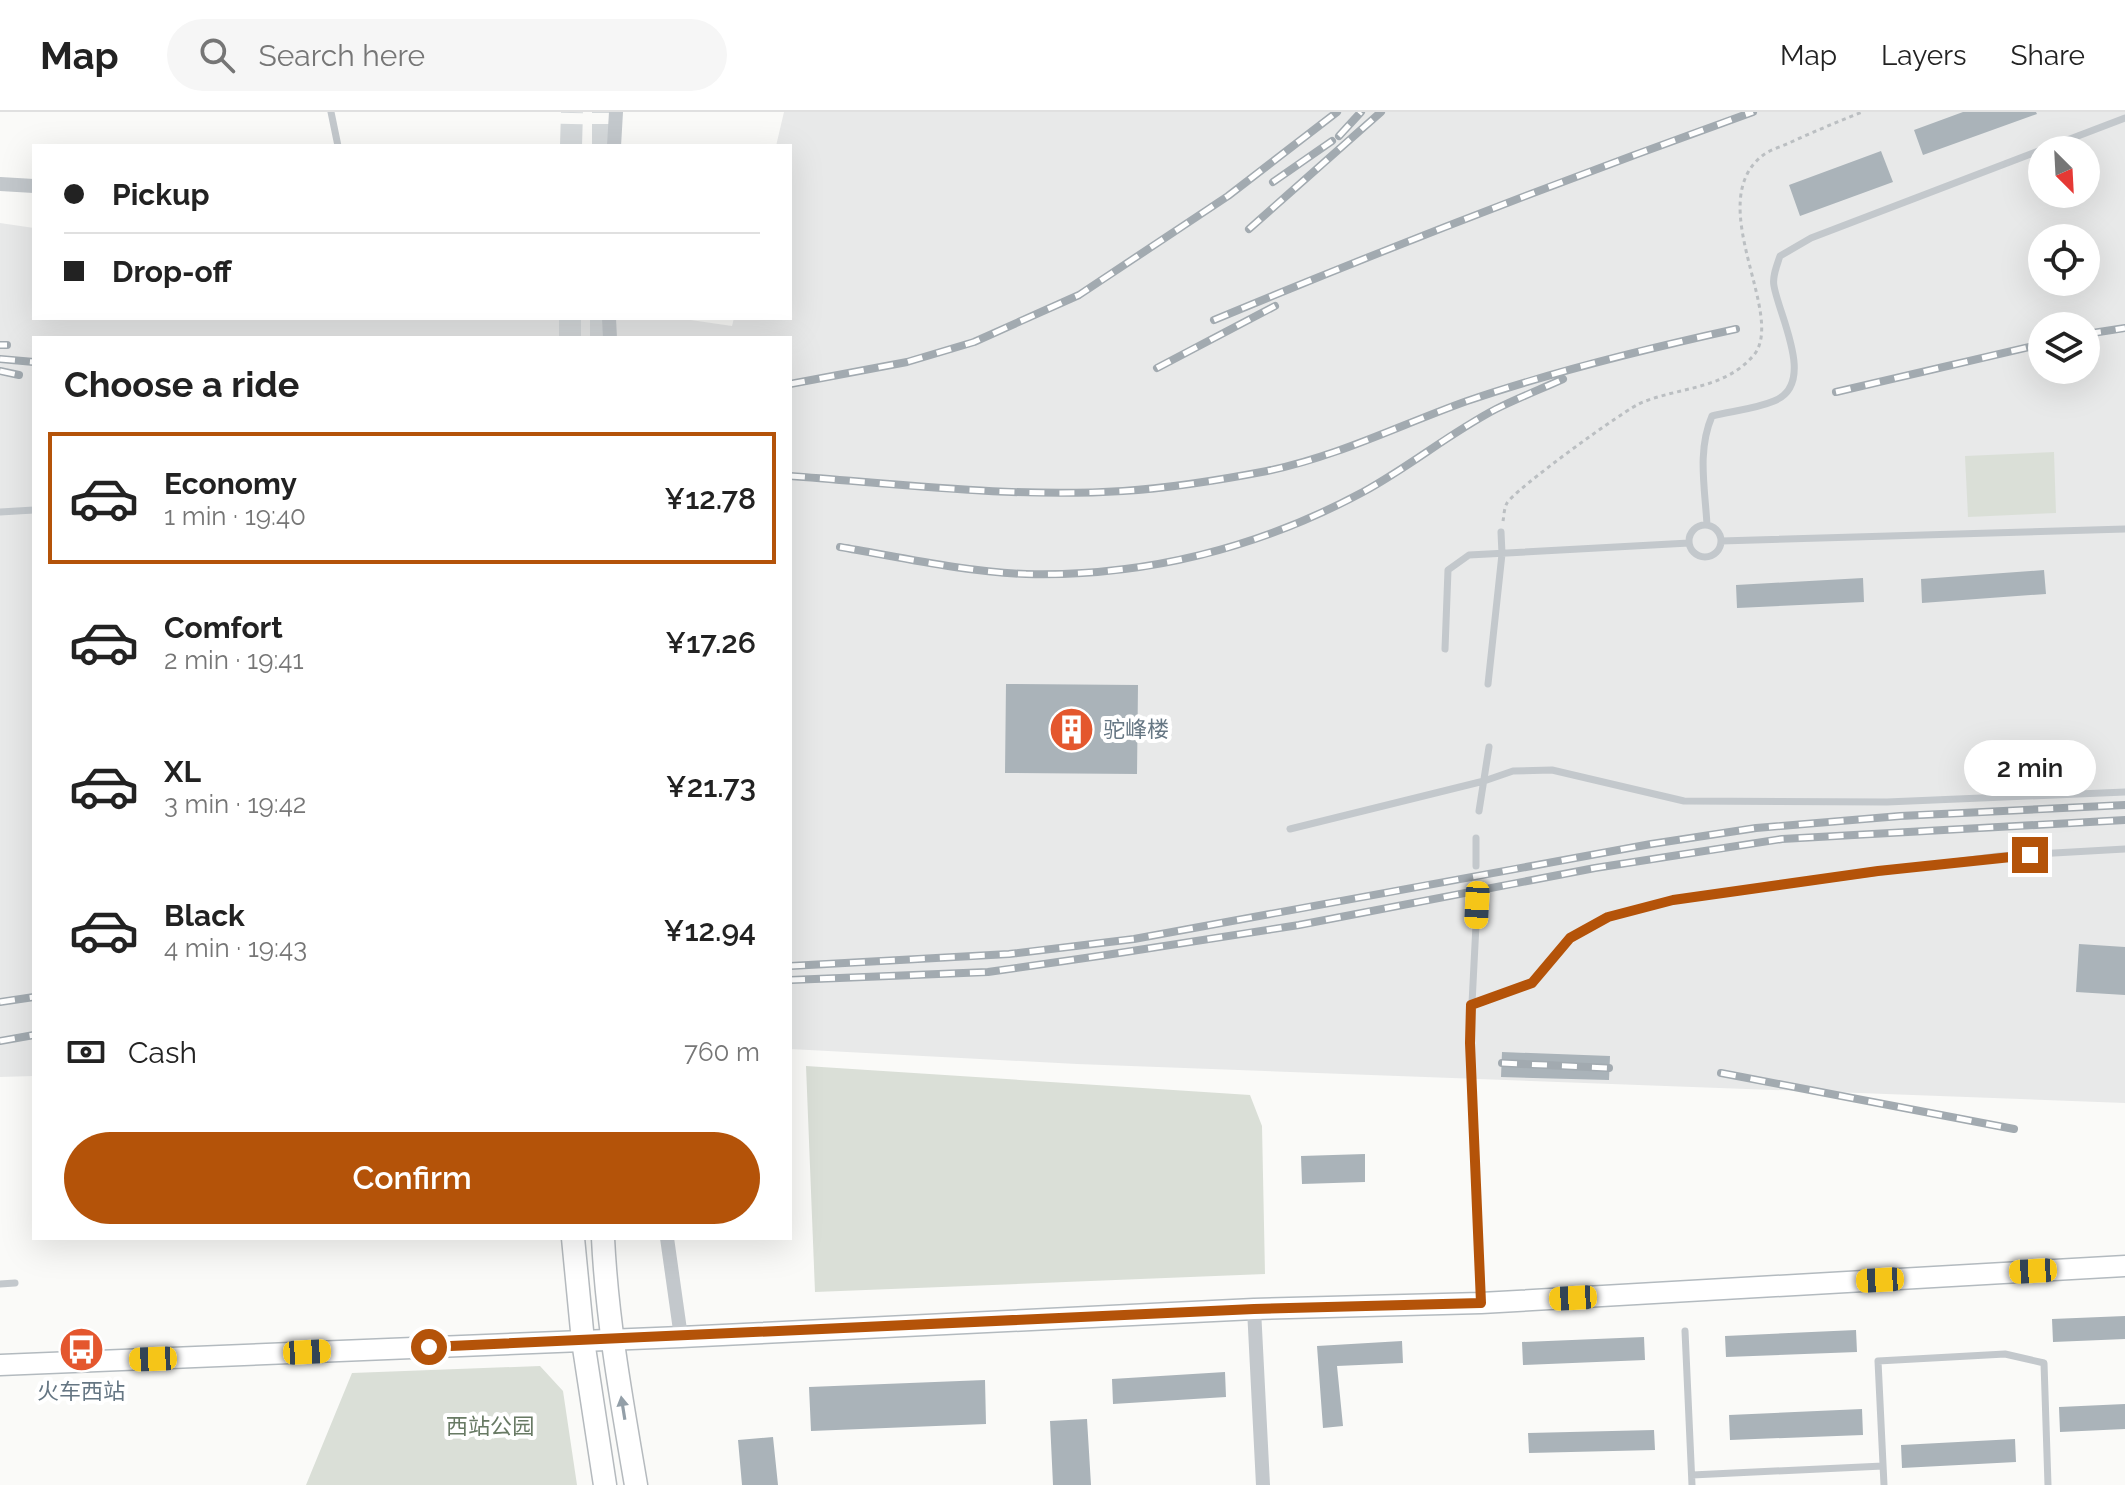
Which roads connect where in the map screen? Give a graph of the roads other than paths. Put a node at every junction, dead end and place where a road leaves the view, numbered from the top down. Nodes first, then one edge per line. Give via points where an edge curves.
1 (331, 112) edge
2 (616, 112) edge
3 (2125, 118) edge
4 (338, 144) edge
5 (614, 144) edge
6 (0, 184) edge
7 (32, 186) edge
8 (32, 510) edge
9 (0, 512) edge
10 (1707, 525) junction
11 (2125, 529) edge
12 (1501, 532) road end
13 (1721, 541) junction
14 (1689, 543) junction
15 (1502, 554) junction
16 (1445, 649) dead end
17 (1488, 684) dead end
18 (1489, 747) dead end
19 (1484, 781) junction
20 (2125, 792) edge
21 (1479, 811) dead end
22 (1290, 829) dead end
23 (1476, 838) dead end
24 (2125, 849) edge
25 (1476, 866) dead end
26 (1477, 905) dead end
27 (1471, 1005) junction
28 (573, 1240) edge
29 (603, 1240) edge
30 (667, 1240) edge
31 (2125, 1266) edge
32 (15, 1283) dead end
33 (0, 1284) edge
34 (1481, 1303) junction
35 (1254, 1309) junction
36 (1685, 1331) dead end
37 (681, 1337) junction
38 (613, 1339) junction
39 (583, 1341) junction
40 (0, 1365) edge
41 (1883, 1466) junction
42 (1692, 1475) junction
43 (605, 1485) edge
44 (636, 1485) edge
45 (1263, 1485) edge
46 (1692, 1485) edge
47 (1884, 1485) edge
48 (2048, 1485) edge

1 - 4 lane
2 - 5 street
3 - 10 lane via 1811,238 1780,256 1773,284 1790,337 1794,377 1775,401 1712,416 1702,457
6 - 7 street
8 - 9 lane
10 - 13 lane
10 - 14 lane via 1697,528
11 - 13 lane
12 - 15 lane
13 - 14 lane via 1708,557 1699,556
14 - 15 lane
15 - 16 lane via 1469,555 1448,570
15 - 17 lane
18 - 19 lane
19 - 20 lane via 1513,771 1552,770 1684,801 1887,802
19 - 21 lane
19 - 22 lane
23 - 25 lane
24 - 27 lane via 1999,856 1673,900 1608,917 1570,938 1532,983
26 - 27 lane
27 - 34 lane
28 - 39 main road
29 - 38 main road
30 - 37 street
31 - 34 street
32 - 33 lane
34 - 35 street
35 - 37 street
35 - 45 street
36 - 42 lane
37 - 38 street
38 - 39 street
44 -> 38 main road
39 - 40 street
39 - 43 main road
41 - 42 lane
41 - 47 lane
41 - 48 lane via 1878,1361 2005,1354 2044,1363
42 - 46 lane

